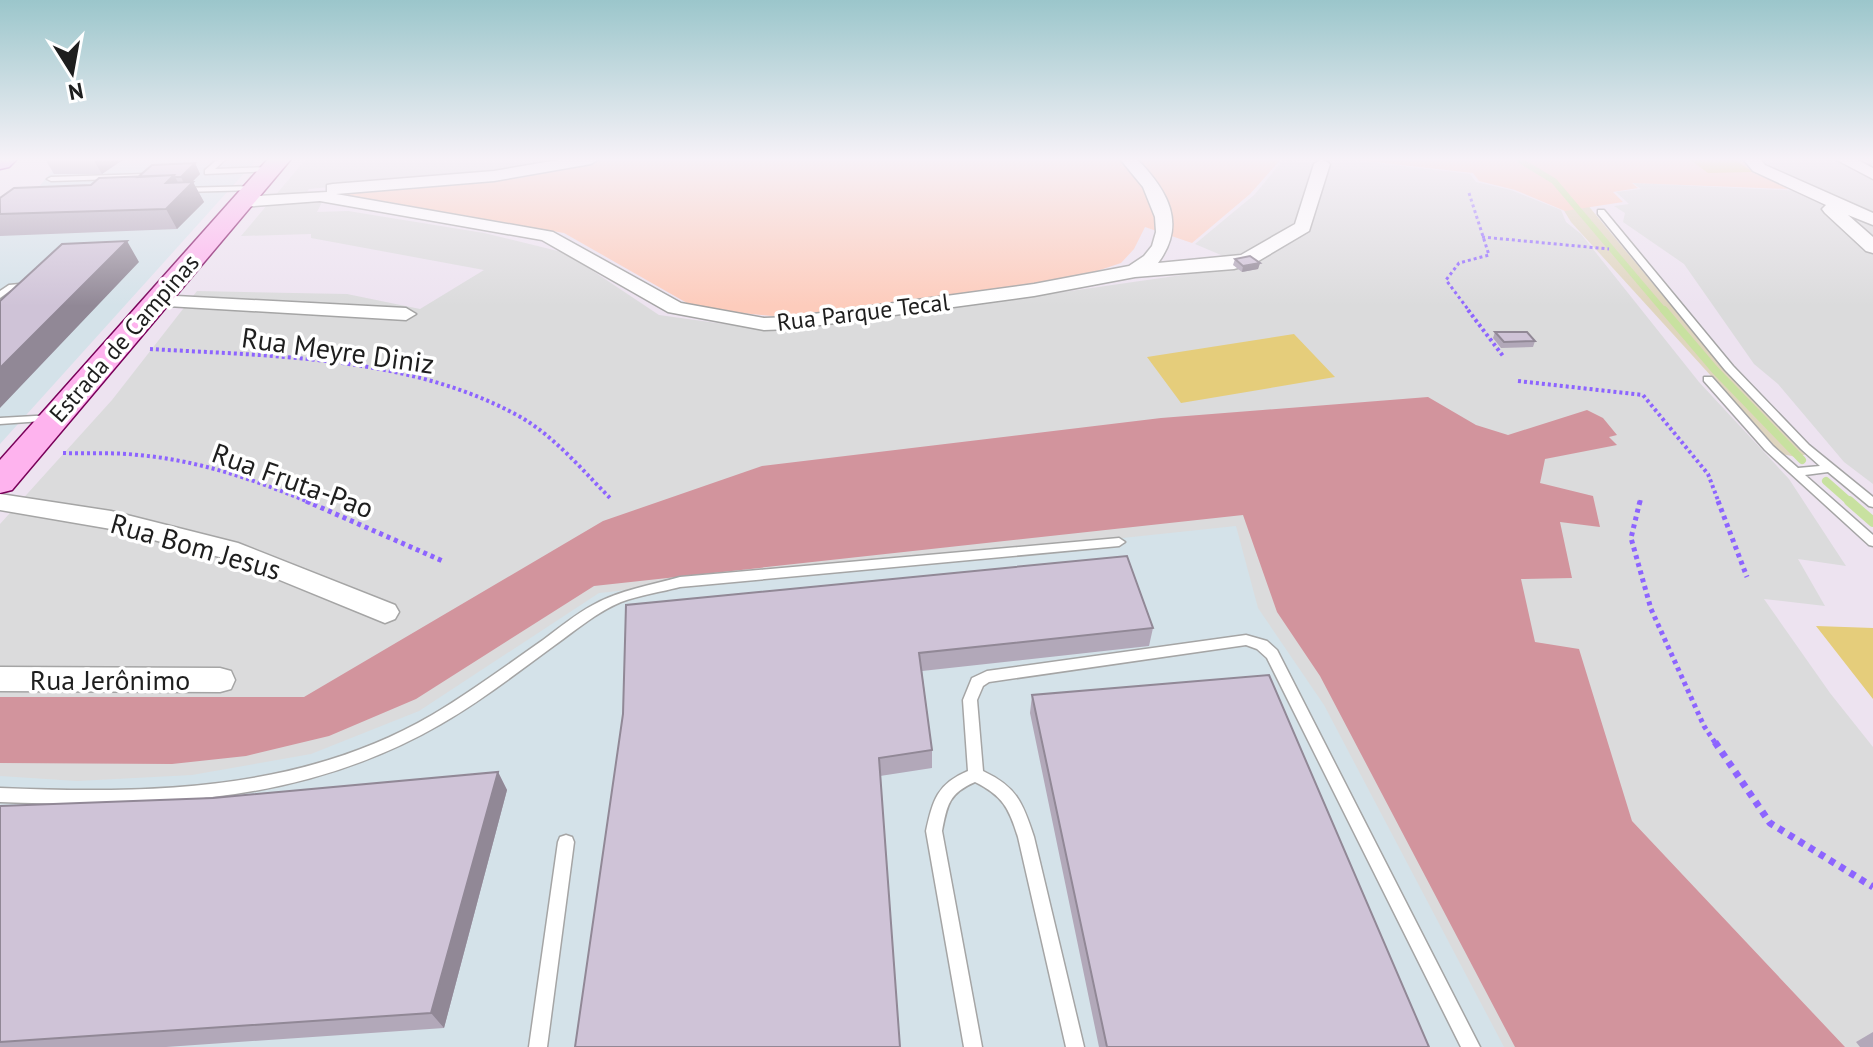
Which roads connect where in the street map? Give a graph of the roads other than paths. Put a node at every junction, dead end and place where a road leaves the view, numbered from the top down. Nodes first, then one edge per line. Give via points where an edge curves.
1 (237, 208) edge
2 (387, 208) edge
3 (1160, 208) edge
4 (1307, 208) edge
5 (1833, 208) edge
6 (1846, 208) edge
7 (1601, 212) dead end
8 (1873, 220) edge
9 (1873, 247) edge
10 (1135, 271) junction
11 (37, 285) edge
12 (0, 295) edge
13 (157, 301) junction
14 (406, 314) dead end
15 (1708, 379) dead end
16 (55, 418) junction
17 (0, 421) edge
18 (1831, 468) junction
19 (1795, 472) junction
20 (0, 482) edge
21 (0, 502) edge
22 (1873, 503) edge
23 (1119, 542) dead end
24 (1873, 542) edge
25 (385, 612) dead end
26 (0, 679) edge
27 (220, 680) dead end
28 (976, 775) junction
29 (0, 795) edge
30 (566, 842) dead end
31 (538, 1047) edge
32 (973, 1047) edge
33 (1075, 1047) edge
34 (1471, 1047) edge

1 - 13 main road, Estrada de Campinas
2 - 10 street, Rua Parque Tecal via 547,236 675,308 764,324 1034,290
3 - 10 street via 1166,222 1163,246
4 - 10 street, Rua Parque Tecal via 1299,232 1234,263
5 - 9 street
6 - 8 street
7 - 18 lane via 1729,368
11 - 12 lane via 9,288
13 - 14 street
13 - 16 main road, Estrada de Campinas
15 - 19 lane
16 - 17 lane
16 - 20 main road, Estrada de Campinas
18 - 19 lane
18 - 22 lane
19 - 24 lane
21 - 25 street, Rua Bom Jesus via 111,520 238,552
23 - 29 lane via 680,582 596,609 435,720 363,756 293,779 150,799
26 - 27 street, Rua Jerônimo
28 - 32 lane via 955,782 941,798 934,831
28 - 33 lane via 1001,786 1015,804
28 - 34 lane via 970,700 977,682 987,677 1246,640 1262,645 1272,654
30 - 31 lane

